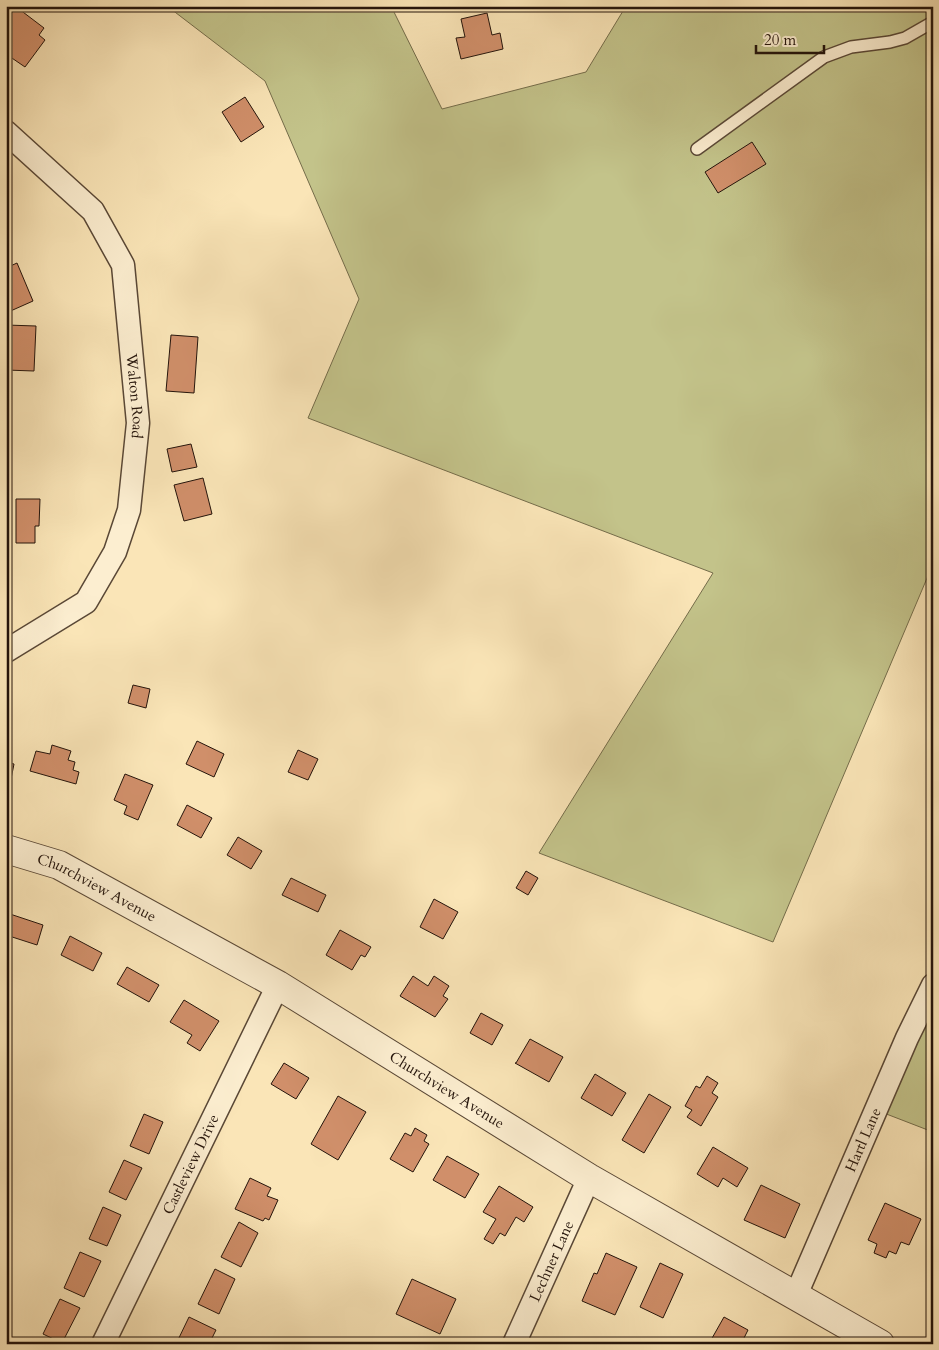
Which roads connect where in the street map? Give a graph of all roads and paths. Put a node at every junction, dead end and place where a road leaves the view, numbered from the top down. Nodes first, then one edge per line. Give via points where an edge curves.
1 (933, 22) edge
2 (6, 132) edge
3 (697, 149) dead end
4 (6, 651) edge
5 (6, 850) edge
6 (278, 984) junction
7 (933, 985) edge
8 (589, 1178) junction
9 (796, 1295) junction
10 (103, 1344) edge
11 (514, 1344) edge
12 (880, 1344) edge

1 - 3 lane via 905,38 851,47 824,57
2 - 4 street, Walton Road via 93,211 123,265 138,423 129,510 115,552 86,602
5 - 6 street, Churchview Avenue via 59,865
6 - 8 street, Churchview Avenue
6 - 10 street, Castleview Drive
7 - 9 street, Hartl Lane
8 - 9 street, Churchview Avenue
8 - 11 street, Lechner Lane
9 - 12 street, Churchview Avenue

